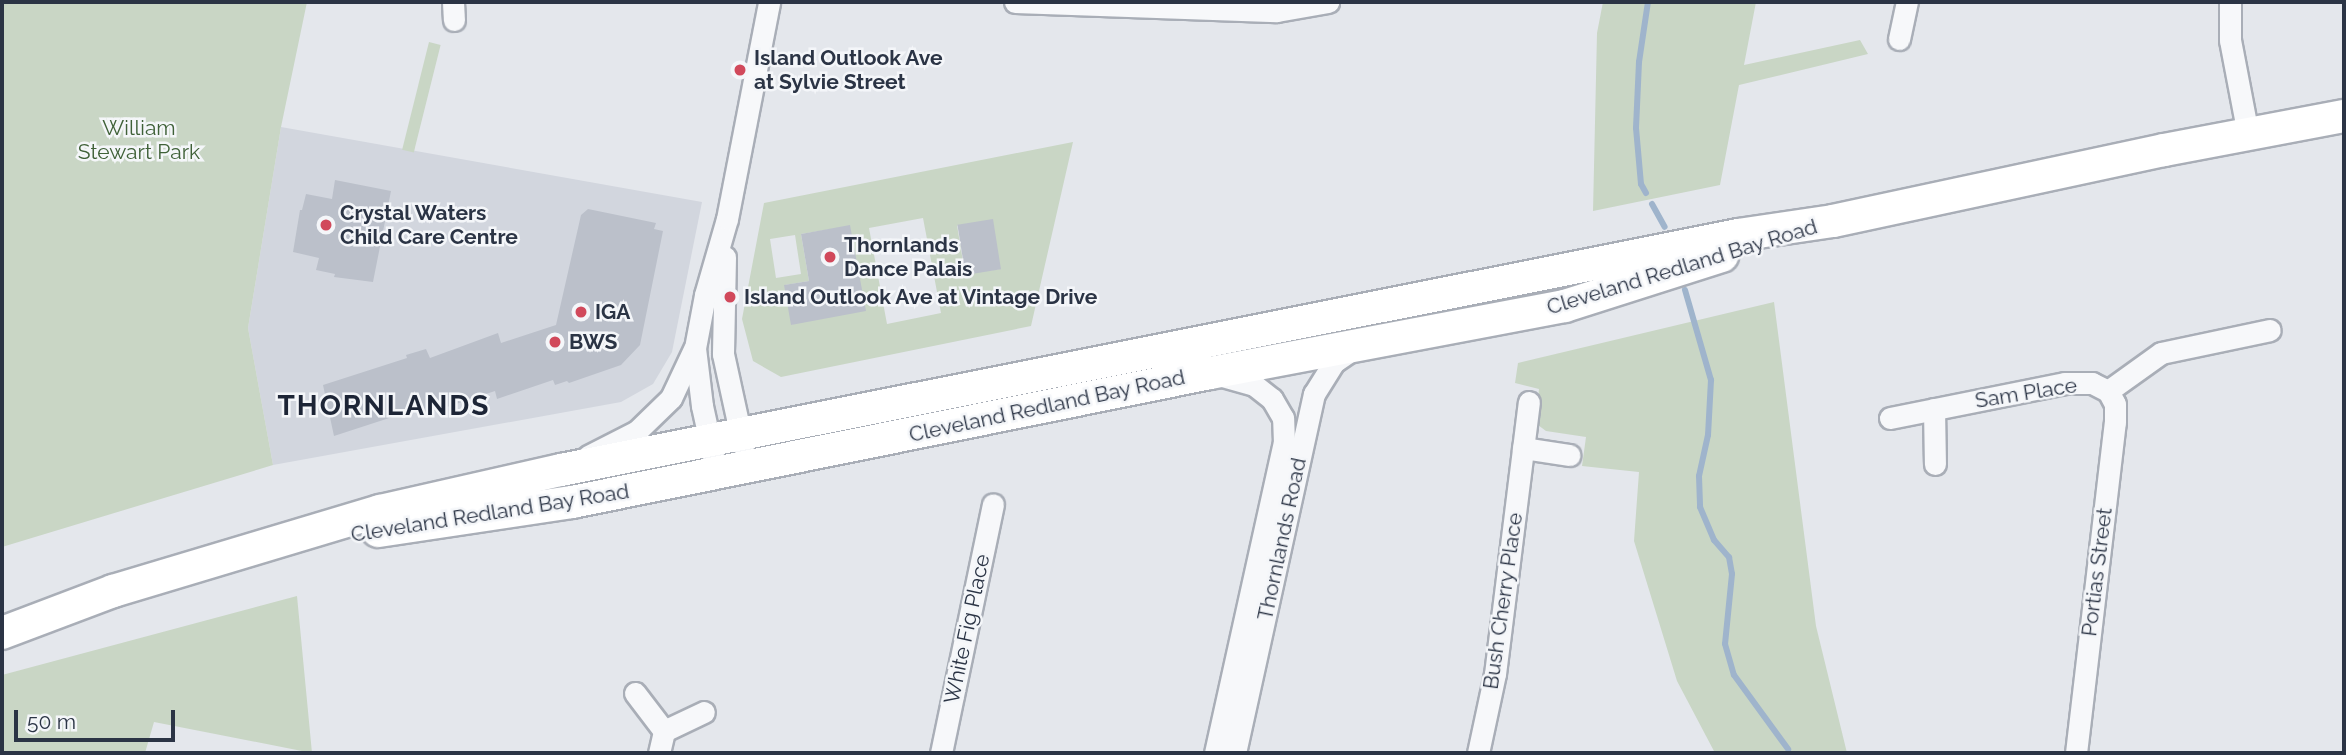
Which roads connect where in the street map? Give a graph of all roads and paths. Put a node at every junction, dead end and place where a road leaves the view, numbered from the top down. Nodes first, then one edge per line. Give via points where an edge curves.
1 (769, 2) edge
2 (1015, 2) edge
3 (1328, 2) edge
4 (1907, 2) edge
5 (2230, 2) edge
6 (1899, 39) dead end
7 (2344, 116) edge
8 (2248, 134) junction
9 (727, 219) junction
10 (1833, 221) junction
11 (1392, 306) junction
12 (1565, 306) junction
13 (2270, 330) dead end
14 (1361, 344) junction
15 (695, 348) junction
16 (1210, 373) junction
17 (2108, 391) junction
18 (1529, 402) dead end
19 (1934, 409) junction
20 (1890, 418) dead end
21 (741, 435) junction
22 (710, 441) junction
23 (1523, 448) junction
24 (1569, 455) dead end
25 (1935, 464) dead end
26 (748, 467) junction
27 (561, 470) junction
28 (717, 474) junction
29 (993, 504) dead end
30 (252, 550) junction
31 (2, 633) edge
32 (635, 693) dead end
33 (704, 712) dead end
34 (664, 731) junction
35 (659, 753) edge
36 (941, 753) edge
37 (1215, 753) edge
38 (1235, 753) edge
39 (1478, 753) edge
40 (2076, 753) edge

1 - 9 street
2 - 3 street via 1277,11
4 - 6 street
5 - 8 street via 2230,40
7 - 8 highway, Cleveland Redland Bay Road
8 - 10 highway, Cleveland Redland Bay Road
9 - 15 street
9 - 21 street via 723,354
10 - 11 highway, Cleveland Redland Bay Road via 1738,235
10 - 12 highway, Cleveland Redland Bay Road
11 - 12 highway via 1469,302 1552,284 1564,288
11 - 21 highway, Cleveland Redland Bay Road
12 - 14 highway, Cleveland Redland Bay Road
13 - 17 street, Sam Place via 2161,354
14 - 16 highway, Cleveland Redland Bay Road
14 - 38 street, Thornlands Road via 1334,362 1314,394
15 - 22 street
15 - 27 street via 671,398 636,431
16 - 26 highway, Cleveland Redland Bay Road
16 - 37 street, Thornlands Road via 1254,385 1272,399 1283,418 1284,443
17 - 19 street, Sam Place via 2092,383 2065,383
17 - 40 street, Portias Street via 2115,404 2115,422
18 - 23 street, Bush Cherry Place
19 - 20 street, Sam Place
19 - 25 street
21 - 22 highway, Cleveland Redland Bay Road
21 - 26 street
22 - 27 highway, Cleveland Redland Bay Road
22 - 28 street
23 - 24 street
23 - 39 street, Bush Cherry Place via 1495,674
26 - 28 highway, Cleveland Redland Bay Road
27 - 30 highway, Cleveland Redland Bay Road via 380,511
28 - 30 highway, Cleveland Redland Bay Road via 572,502
29 - 36 street, White Fig Place
30 - 31 highway, Cleveland Redland Bay Road via 113,591
32 - 34 street
33 - 34 street
34 - 35 street

